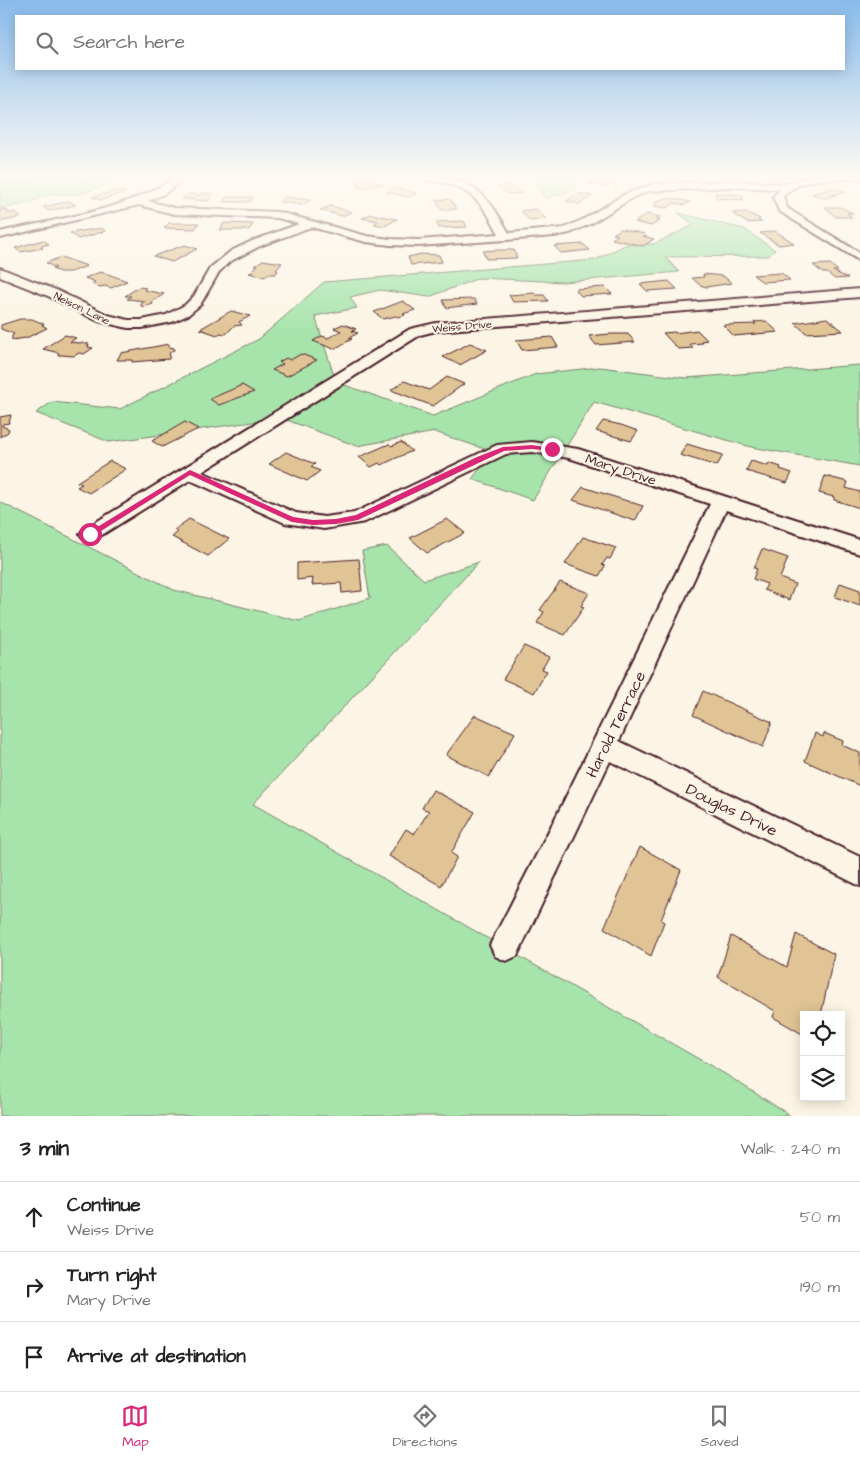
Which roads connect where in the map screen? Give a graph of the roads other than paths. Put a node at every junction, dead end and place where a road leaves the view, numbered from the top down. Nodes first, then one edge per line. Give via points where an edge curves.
1 (28, 228) edge
2 (299, 228) edge
3 (330, 228) edge
4 (501, 228) edge
5 (577, 228) edge
6 (813, 228) edge
7 (0, 235) edge
8 (506, 236) junction
9 (860, 258) edge
10 (0, 272) edge
11 (860, 293) edge
12 (190, 473) junction
13 (721, 501) junction
14 (90, 534) dead end
15 (860, 547) edge
16 (604, 746) junction
17 (860, 872) edge
18 (506, 945) dead end

1 - 7 street
2 - 10 street, Nelson Lane via 225,259 189,309 149,324 110,322
3 - 8 street via 390,242
4 - 8 street
5 - 8 street
6 - 9 street
11 - 12 street, Weiss Drive via 422,330 399,341
12 - 13 street, Mary Drive via 292,519 336,522 358,518 479,458 503,449 532,447 572,453
12 - 14 street, Weiss Drive
13 - 15 street, Mary Drive
13 - 16 street, Harold Terrace
16 - 17 street, Douglas Drive
16 - 18 street, Harold Terrace

